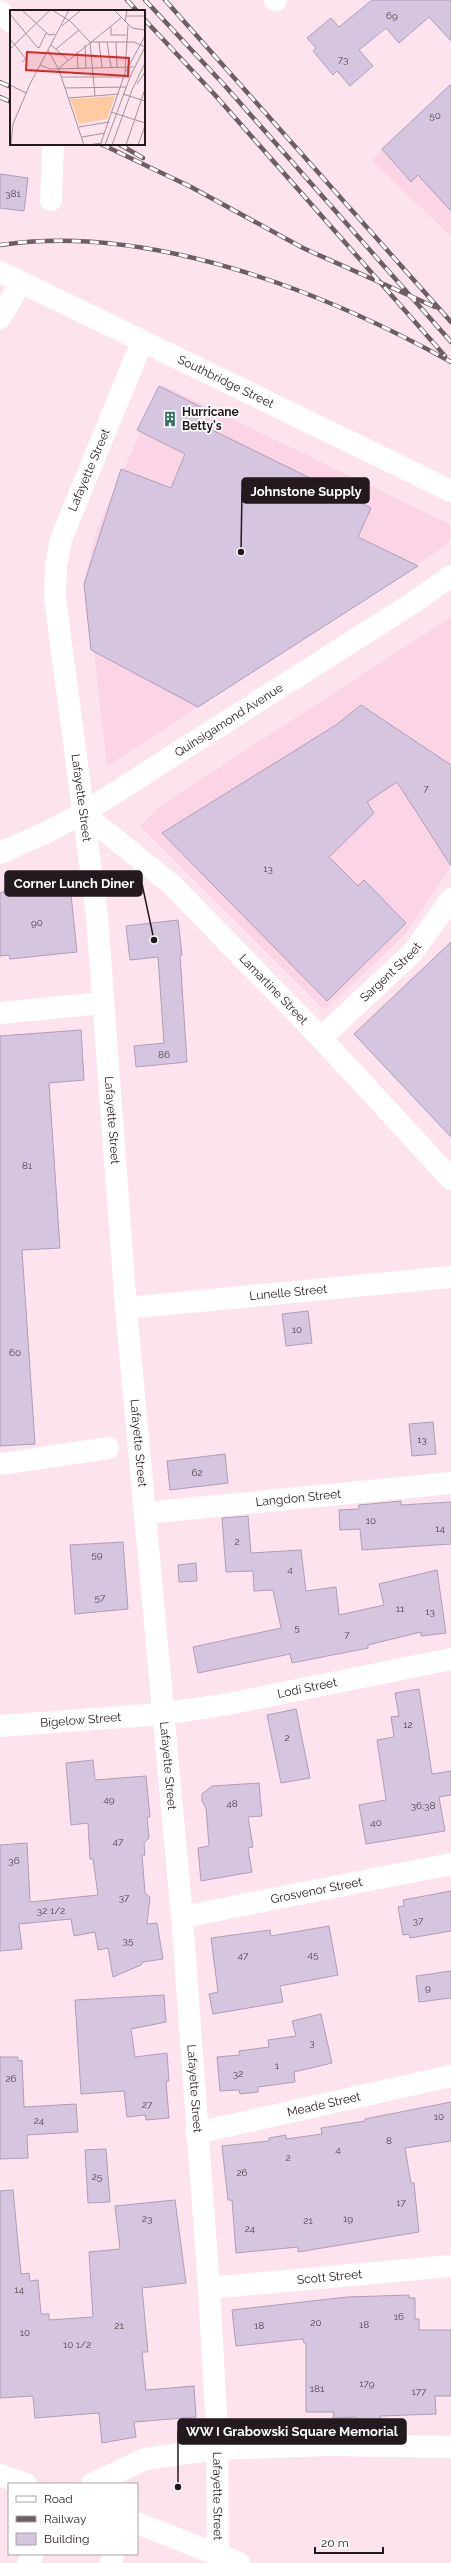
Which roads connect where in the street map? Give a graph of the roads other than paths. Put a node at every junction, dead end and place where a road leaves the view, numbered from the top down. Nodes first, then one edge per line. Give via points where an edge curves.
1 (0, 12) edge
2 (10, 21) edge
3 (53, 145) edge
4 (51, 200) dead end
5 (0, 272) edge
6 (21, 282) junction
7 (0, 318) edge
8 (142, 342) junction
9 (451, 491) edge
10 (451, 576) edge
11 (83, 813) junction
12 (0, 853) edge
13 (451, 899) edge
14 (103, 1003) junction
15 (0, 1013) edge
16 (321, 1038) junction
17 (451, 1179) edge
18 (451, 1277) edge
19 (126, 1308) junction
20 (108, 1448) dead end
21 (0, 1464) edge
22 (451, 1483) edge
23 (146, 1513) junction
24 (451, 1659) edge
25 (162, 1714) junction
26 (0, 1726) edge
27 (451, 1864) edge
28 (182, 1916) junction
29 (451, 2076) edge
30 (196, 2133) junction
31 (451, 2266) edge
32 (209, 2288) junction
33 (451, 2447) edge
34 (217, 2449) junction
35 (0, 2475) edge
36 (23, 2483) edge
37 (94, 2483) edge
38 (138, 2523) edge
39 (218, 2559) edge
40 (239, 2563) edge

1 - 2 street
3 - 4 street
5 - 6 street, Southbridge Street
6 - 7 street
6 - 8 street, Southbridge Street
8 - 9 street, Southbridge Street
8 - 11 street, Lafayette Street via 66,526 56,566 56,615
10 - 11 street, Quinsigamond Avenue
11 - 12 street, Quinsigamond Avenue
11 - 14 street, Lafayette Street via 94,895
11 - 16 street, Lamartine Street via 172,885
13 - 16 street, Sargent Street via 413,952
14 - 15 street
14 - 19 street, Lafayette Street
16 - 17 street, Lamartine Street
18 - 19 street, Lunelle Street
19 - 23 street, Lafayette Street
20 - 21 street
22 - 23 street, Langdon Street
23 - 25 street, Lafayette Street
24 - 25 street, Lodi Street via 228,1704
25 - 26 street, Bigelow Street
25 - 28 street, Lafayette Street
27 - 28 street, Grosvenor Street
28 - 30 street, Lafayette Street
29 - 30 street, Meade Street
30 - 32 street, Lafayette Street
31 - 32 street, Scott Street
32 - 34 street, Lafayette Street
33 - 34 street via 328,2444
34 - 37 street via 145,2459
34 - 39 street, Lafayette Street
35 - 36 street
38 - 39 street
39 - 40 street

